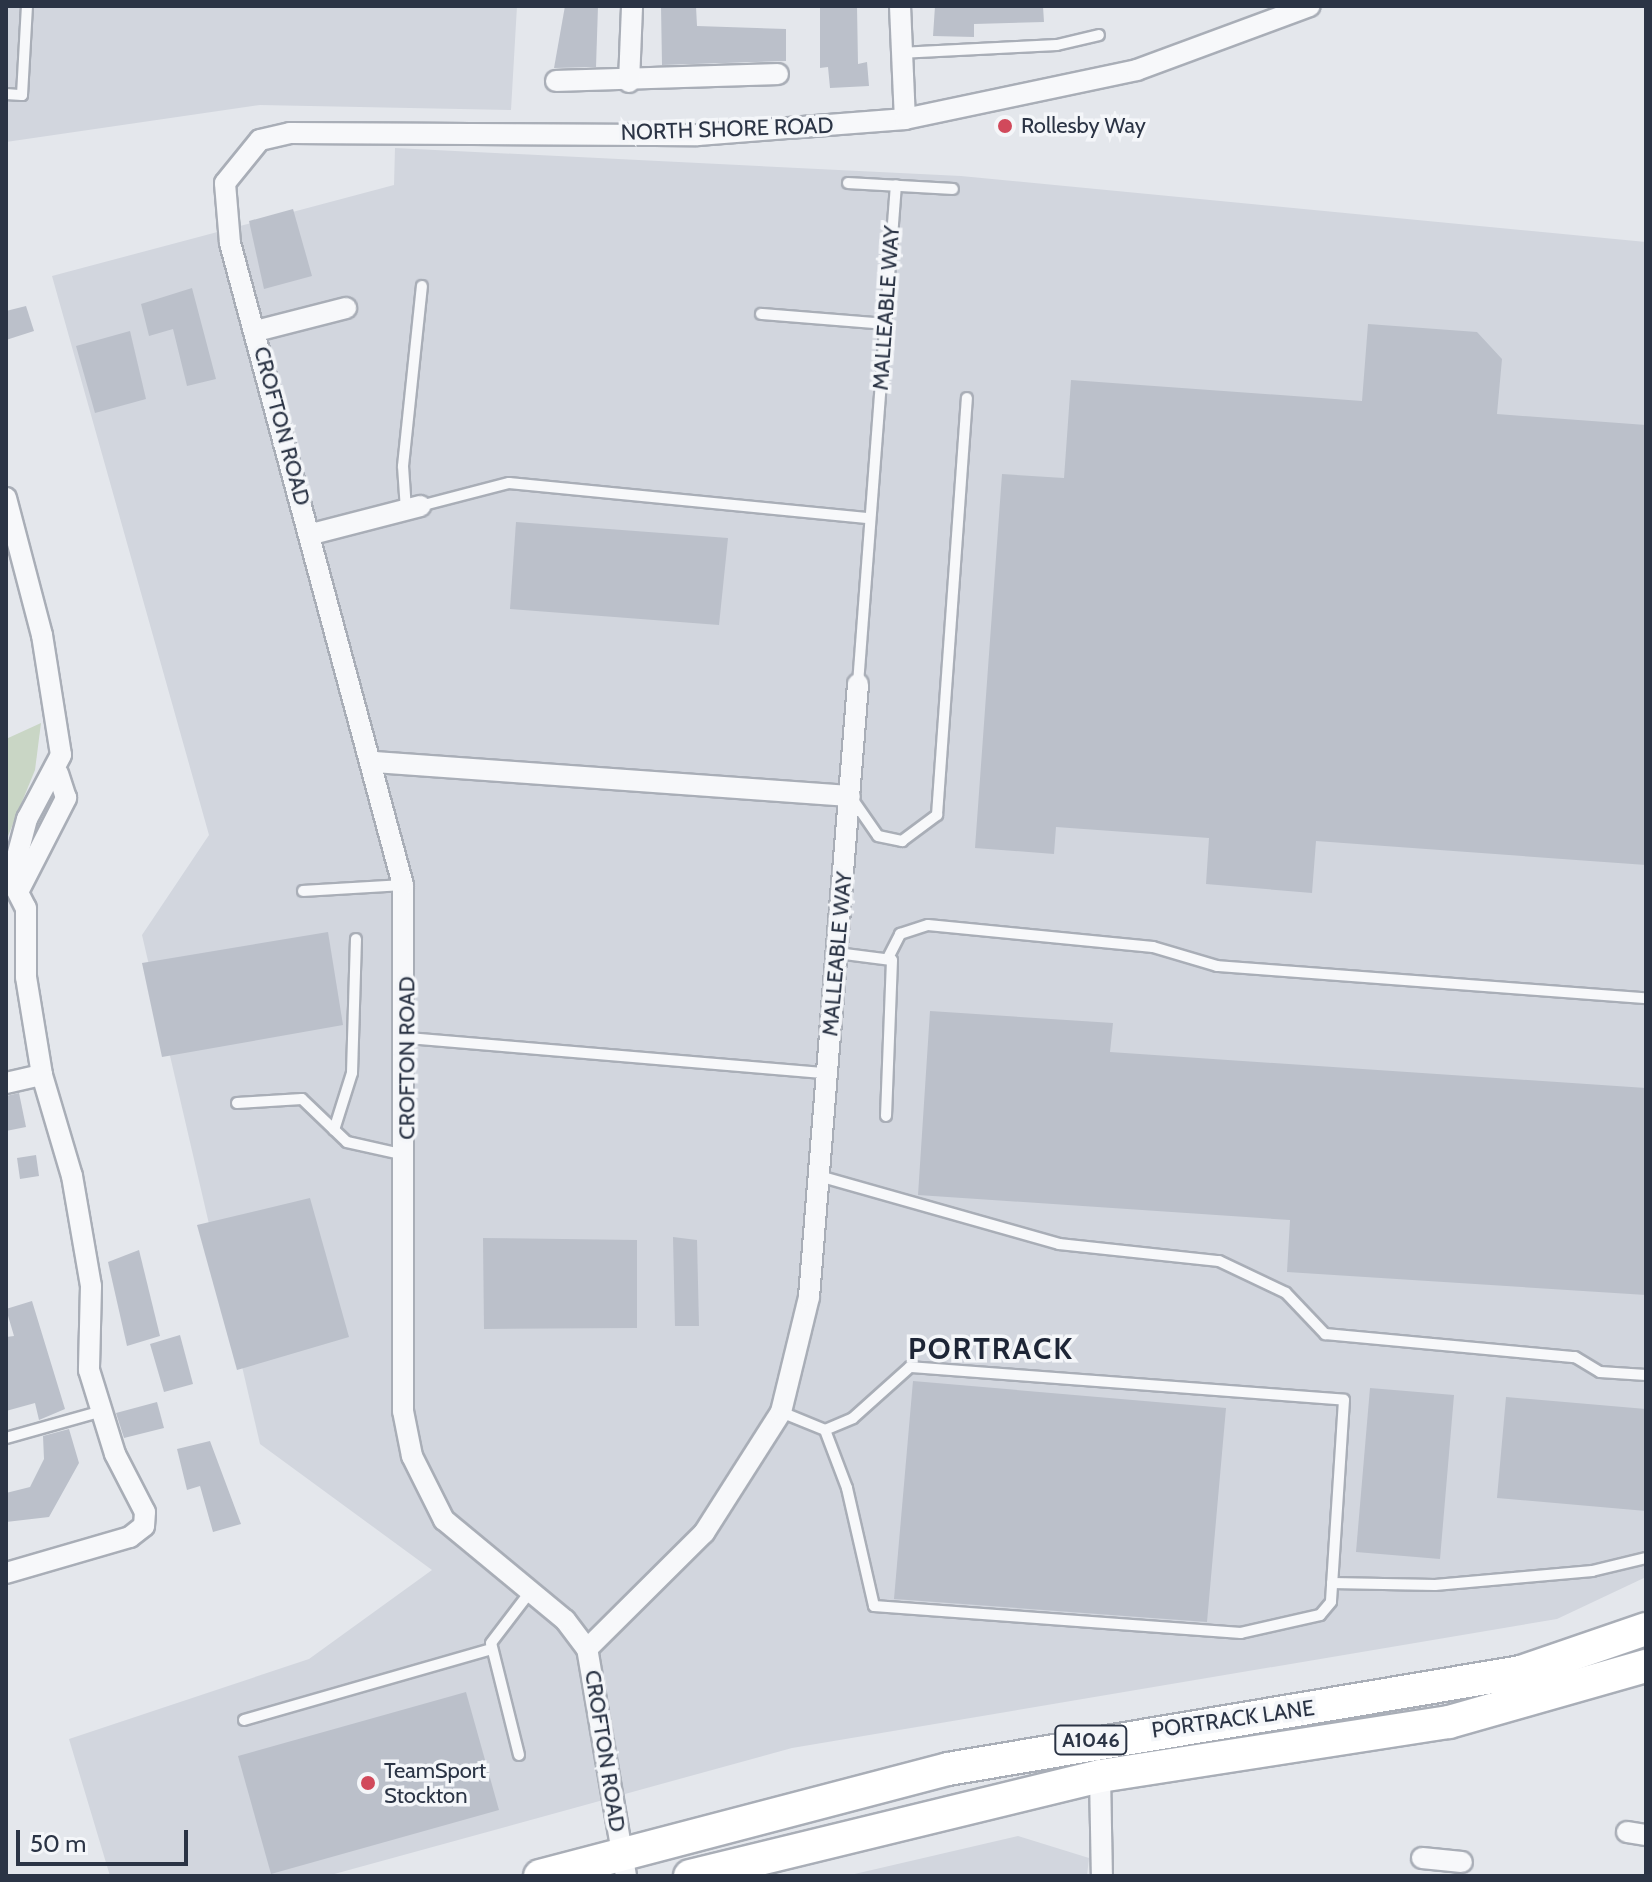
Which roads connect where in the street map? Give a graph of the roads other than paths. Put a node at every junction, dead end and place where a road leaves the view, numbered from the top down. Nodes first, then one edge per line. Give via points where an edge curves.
1 (27, 6) edge
2 (632, 6) edge
3 (900, 6) edge
4 (1310, 6) edge
5 (1099, 35) dead end
6 (897, 53) junction
7 (778, 74) dead end
8 (556, 81) dead end
9 (629, 82) junction
10 (6, 94) edge
11 (905, 119) junction
12 (848, 183) dead end
13 (896, 185) junction
14 (953, 189) dead end
15 (222, 211) joint
16 (422, 286) dead end
17 (346, 308) dead end
18 (761, 314) dead end
19 (885, 324) junction
20 (256, 331) junction
21 (967, 398) dead end
22 (6, 498) edge
23 (413, 508) junction
24 (869, 518) junction
25 (312, 534) junction
26 (858, 684) joint
27 (374, 762) junction
28 (58, 774) junction
29 (850, 796) junction
30 (403, 885) junction
31 (303, 891) dead end
32 (18, 892) junction
33 (356, 939) dead end
34 (837, 953) junction
35 (889, 956) junction
36 (1646, 998) edge
37 (407, 1038) junction
38 (827, 1073) junction
39 (42, 1075) junction
40 (6, 1083) edge
41 (237, 1103) dead end
42 (886, 1116) dead end
43 (334, 1130) junction
44 (407, 1156) junction
45 (819, 1176) junction
46 (1646, 1375) edge
47 (102, 1411) junction
48 (781, 1412) junction
49 (825, 1430) junction
50 (6, 1438) edge
51 (1646, 1558) edge
52 (6, 1573) edge
53 (1332, 1583) junction
54 (530, 1592) junction
55 (1646, 1629) edge
56 (492, 1649) junction
57 (587, 1649) junction
58 (1646, 1666) edge
59 (244, 1720) dead end
60 (519, 1755) dead end
61 (1100, 1776) junction
62 (624, 1864) edge
63 (540, 1876) edge
64 (690, 1876) edge
65 (1102, 1876) edge

1 - 10 lane via 22,95
2 - 9 street
3 - 6 street
4 - 11 street, NORTH SHORE ROAD via 1137,70
5 - 6 lane via 1057,45
6 - 11 street
7 - 9 street
8 - 9 street
11 - 15 street, NORTH SHORE ROAD via 698,135 290,133 260,140 239,158
12 - 13 lane
13 - 14 lane
13 - 19 lane, MALLEABLE WAY
15 - 20 street, CROFTON ROAD
16 - 23 lane via 403,466
17 - 20 street
18 - 19 lane
19 - 24 lane, MALLEABLE WAY
20 - 25 street, CROFTON ROAD
21 - 29 lane via 937,815 902,841 878,836
22 - 28 street via 57,709
23 - 24 lane via 509,483
23 - 25 street
24 - 26 lane, MALLEABLE WAY
25 - 27 street, CROFTON ROAD
26 - 29 street, MALLEABLE WAY
27 - 29 street
27 - 30 street, CROFTON ROAD
28 - 32 street via 66,798
28 - 32 street via 27,819 11,879
29 - 34 street, MALLEABLE WAY
30 - 31 lane
30 - 37 street, CROFTON ROAD
32 - 39 street via 26,908 26,977
33 - 43 lane via 352,1073
34 - 35 lane
34 - 38 street, MALLEABLE WAY
35 - 36 lane via 900,934 928,925 1153,947 1217,966
35 - 42 lane
37 - 38 lane
37 - 44 street, CROFTON ROAD
38 - 45 street, MALLEABLE WAY
39 - 40 street
39 - 47 street via 72,1176 91,1286 89,1370
41 - 43 lane via 302,1099
43 - 44 lane via 362,1147
44 - 54 street, CROFTON ROAD via 403,1411 412,1456 444,1520
45 - 46 lane via 1059,1244 1219,1261 1286,1293 1325,1334 1575,1357 1600,1372
45 - 48 street, MALLEABLE WAY via 809,1297
47 - 50 lane
47 - 52 street via 115,1454 142,1495 144,1526 130,1537
48 - 49 lane
48 - 57 street, MALLEABLE WAY via 704,1533
49 - 53 lane via 847,1488 874,1606 1241,1633 1320,1615
49 - 53 lane via 853,1418 910,1367 1344,1400
51 - 53 lane via 1592,1571 1435,1585
54 - 56 lane via 507,1616
54 - 57 street, CROFTON ROAD
55 - 62 main road, PORTRACK LANE / A1046 via 1521,1672 1090,1740
56 - 59 lane
56 - 60 lane
57 - 62 street, CROFTON ROAD
58 - 61 main road, PORTRACK LANE / A1046 via 1449,1722
61 - 64 main road, PORTRACK LANE / A1046
61 - 65 street
62 - 63 main road, PORTRACK LANE / A1046

